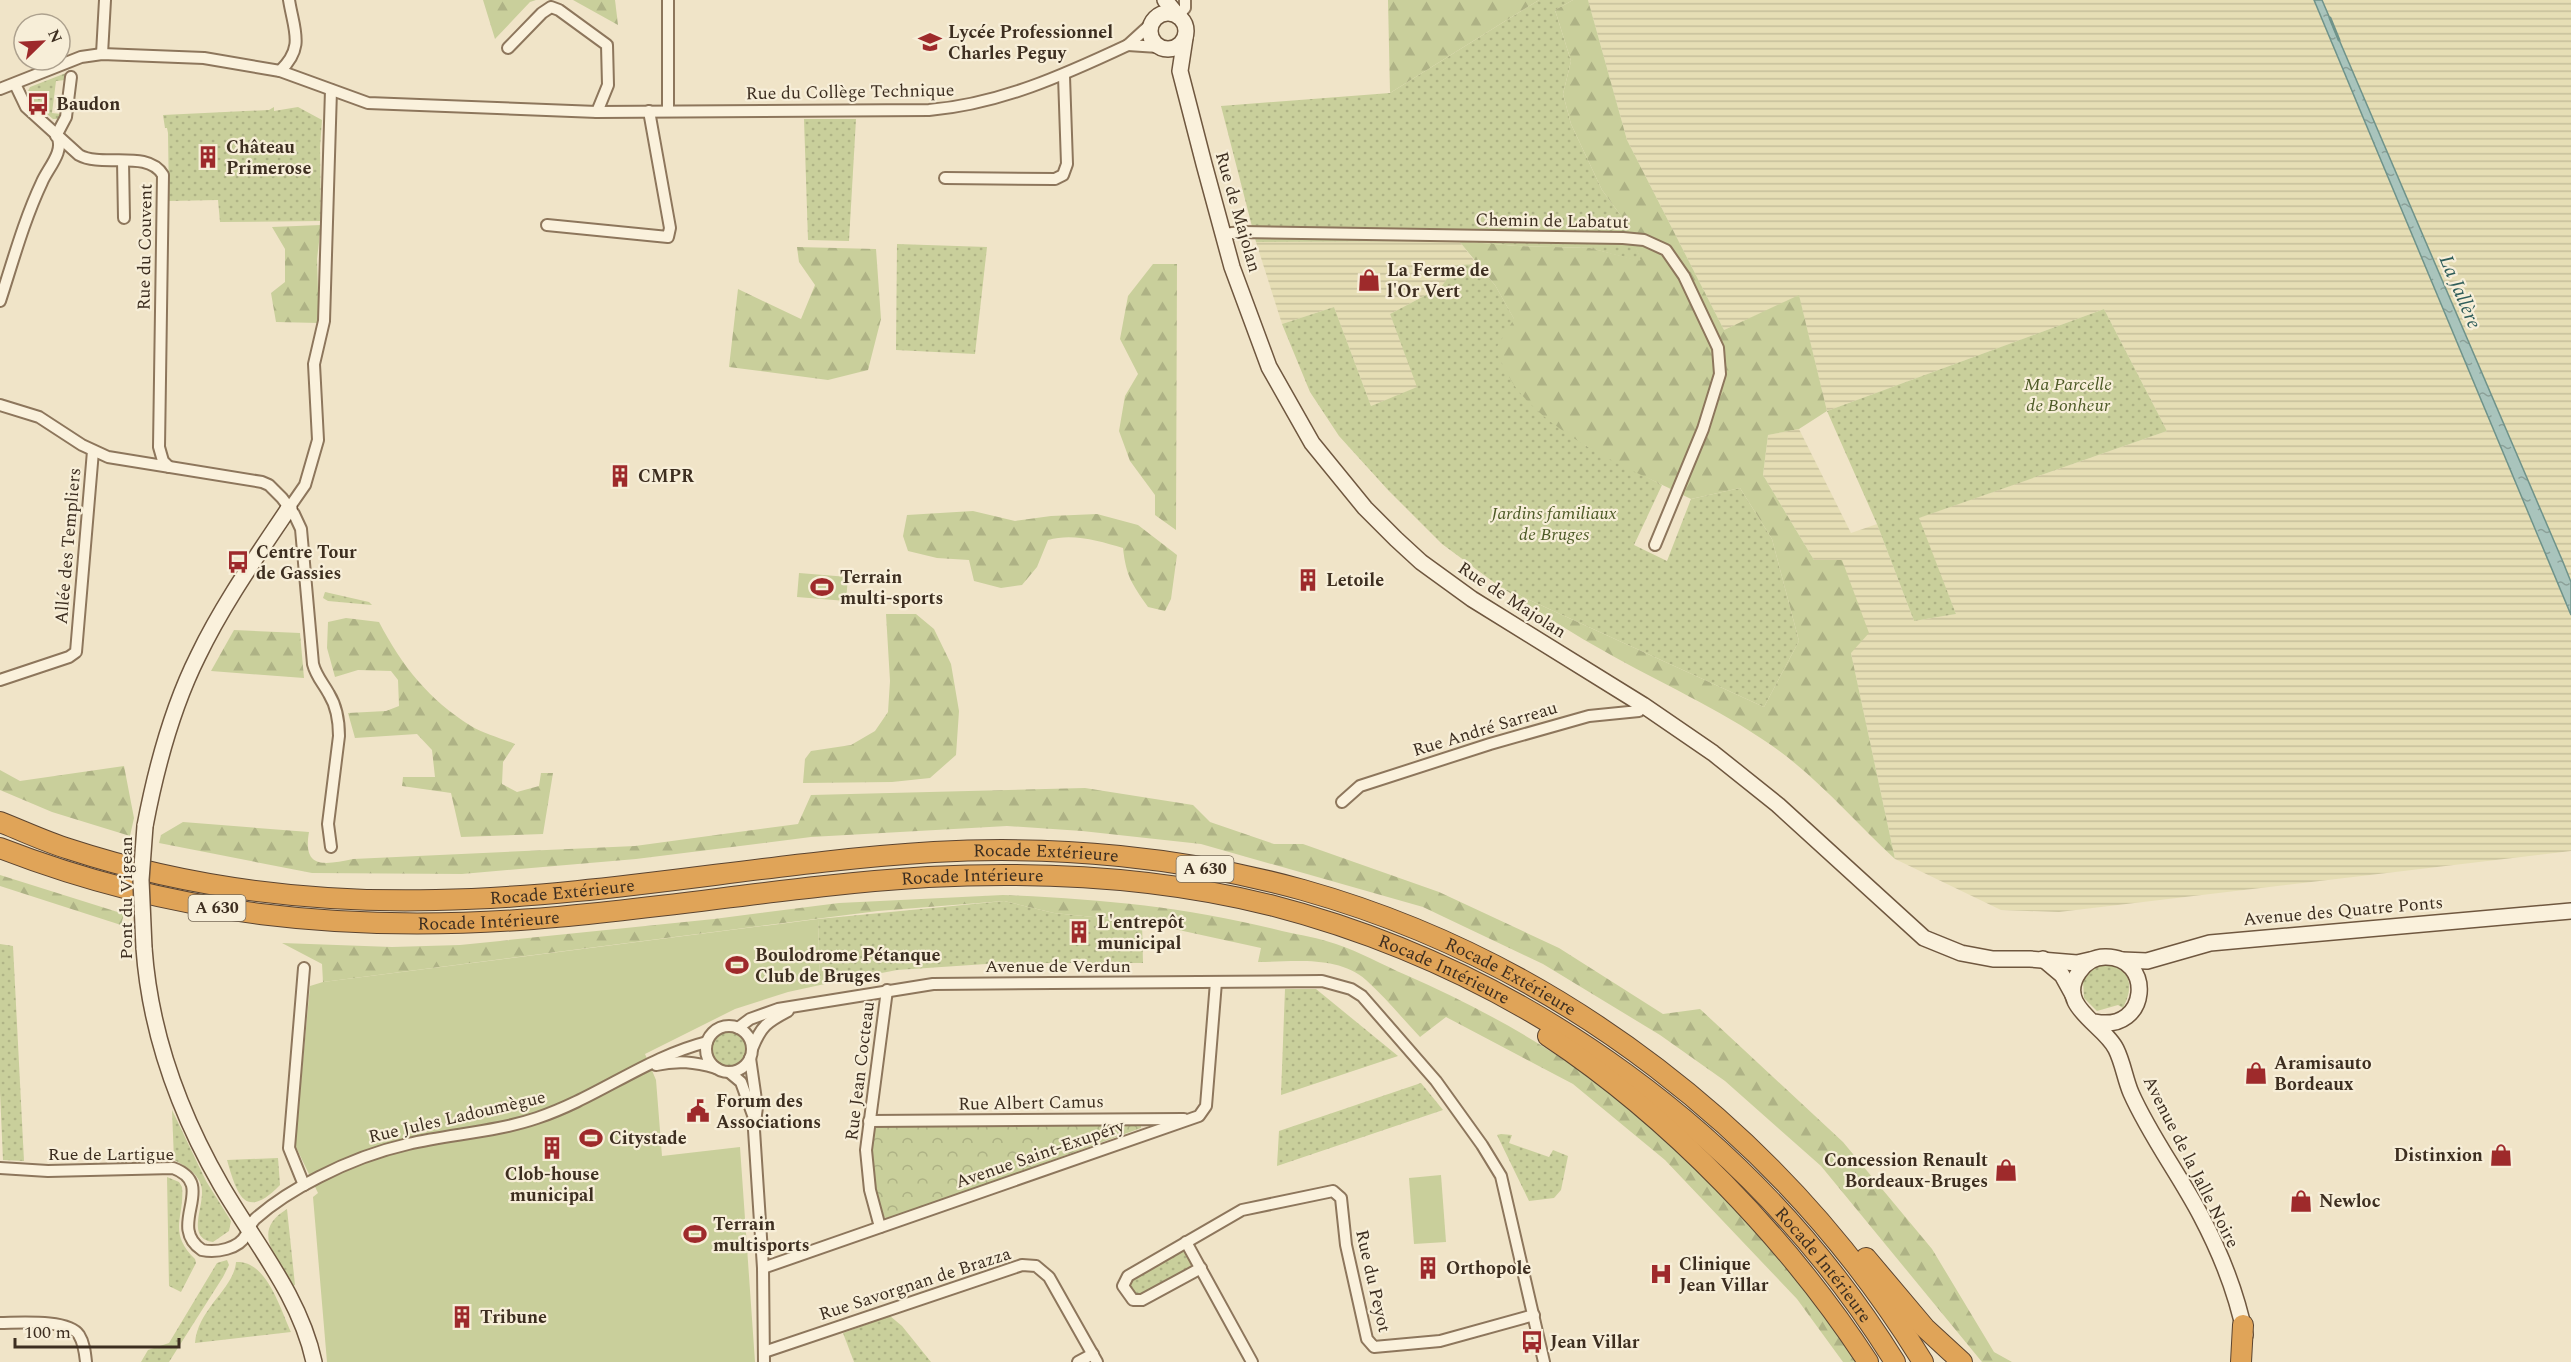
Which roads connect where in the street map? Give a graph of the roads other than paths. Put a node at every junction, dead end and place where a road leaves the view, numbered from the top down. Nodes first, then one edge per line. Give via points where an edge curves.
1 (105, 0) edge
2 (289, 0) edge
3 (668, 0) edge
4 (1155, 0) edge
5 (1165, 0) edge
6 (1185, 0) edge
7 (1178, 16) junction
8 (1152, 22) junction
9 (1185, 38) junction
10 (1128, 45) junction
11 (508, 48) dead end
12 (1160, 48) junction
13 (102, 54) junction
14 (280, 71) junction
15 (1180, 71) junction
16 (1064, 76) junction
17 (71, 77) dead end
18 (15, 84) junction
19 (0, 89) edge
20 (331, 90) junction
21 (597, 111) junction
22 (649, 111) junction
23 (668, 111) junction
24 (56, 136) junction
25 (123, 160) junction
26 (945, 178) dead end
27 (124, 218) dead end
28 (548, 225) dead end
29 (1223, 234) junction
30 (0, 301) edge
31 (0, 405) edge
32 (93, 452) junction
33 (169, 467) junction
34 (289, 508) junction
35 (1655, 544) dead end
36 (0, 680) edge
37 (1643, 705) junction
38 (1342, 802) dead end
39 (0, 808) edge
40 (0, 822) edge
41 (331, 847) dead end
42 (0, 848) edge
43 (39, 862) junction
44 (0, 863) edge
45 (130, 866) junction
46 (2571, 911) edge
47 (2178, 952) junction
48 (2043, 959) junction
49 (2091, 960) junction
50 (2122, 960) junction
51 (304, 968) dead end
52 (1456, 974) junction
53 (1216, 982) junction
54 (887, 990) junction
55 (2073, 996) junction
56 (2139, 1000) junction
57 (796, 1007) junction
58 (2130, 1014) junction
59 (2095, 1022) junction
60 (738, 1028) junction
61 (707, 1042) junction
62 (2117, 1050) junction
63 (751, 1053) junction
64 (650, 1066) junction
65 (716, 1068) junction
66 (729, 1072) junction
67 (1193, 1118) junction
68 (869, 1121) junction
69 (755, 1124) junction
70 (1770, 1167) junction
71 (0, 1168) edge
72 (303, 1185) junction
73 (880, 1227) junction
74 (249, 1228) junction
75 (1186, 1242) junction
76 (763, 1268) junction
77 (1201, 1268) junction
78 (1534, 1315) junction
79 (0, 1323) edge
80 (2243, 1325) junction
81 (764, 1357) edge
82 (1095, 1358) edge
83 (86, 1362) edge
84 (314, 1362) edge
85 (1078, 1362) edge
86 (1252, 1362) edge
87 (1544, 1362) edge
88 (1868, 1362) edge
89 (1895, 1362) edge
90 (1923, 1362) edge
91 (1962, 1362) edge
92 (2241, 1362) edge
93 (2250, 1362) edge

1 - 13 street
2 - 14 street via 297,47
3 - 23 street
4 - 8 street
5 - 7 street
6 - 7 street via 1185,8
7 - 8 street via 1168,13
7 - 9 street via 1185,26
8 - 10 street, Rue du Collège Technique
8 - 12 street via 1150,34
9 - 12 street via 1173,49
9 - 15 street, Rue de Majolan
10 - 12 street, Rue du Collège Technique
10 - 16 street, Rue du Collège Technique
11 - 21 street via 551,8 607,45 608,85
12 - 15 street, Rue de Majolan
13 - 14 street, Rue du Collège Technique via 204,58
13 - 18 street via 81,57
14 - 20 street, Rue du Collège Technique
15 - 29 street, Rue de Majolan
16 - 23 street, Rue du Collège Technique via 962,107 929,110
16 - 26 street via 1067,164 1063,175 1055,179
17 - 24 street via 66,117
18 - 19 street
18 - 24 street, Rue du Couvent via 22,102
20 - 21 street, Rue du Collège Technique via 368,103
20 - 34 street via 324,321 314,364 318,423 315,455 305,485
21 - 22 street, Rue du Collège Technique
22 - 23 street, Rue du Collège Technique
22 - 28 street via 670,228 668,237
24 - 25 street, Rue du Couvent via 83,157
24 - 30 street via 58,152 32,205
25 - 27 street
25 - 33 street, Rue du Couvent via 152,163 163,175 159,447
29 - 35 street, Chemin de Labatut via 1623,238 1644,240 1666,250 1684,276 1718,348 1720,374 1703,429
29 - 37 street, Rue de Majolan via 1269,367 1312,443 1365,508 1445,580
31 - 32 street via 39,417
32 - 33 street
32 - 36 street, Allée des Templiers via 76,651 69,657
33 - 34 street via 262,482 275,490
34 - 41 street via 301,529 313,664 331,696 339,722 328,824
34 - 74 street, Pont du Vigean, bridge via 238,584 197,657 164,744 145,826 141,880 144,948 154,1022 173,1083 200,1146
37 - 38 street, Rue André Sarreau via 1639,711 1608,712 1568,721 1425,765 1360,786
37 - 48 street, Rue de Majolan via 1713,753 1778,805 1924,938 1961,953 1993,959
39 - 45 highway via 69,836 123,852
40 - 45 highway, Rocade Extérieure / A 630 via 68,849
42 - 43 highway, Rocade Intérieure / A 630
43 - 44 highway via 17,867
43 - 52 highway, Rocade Intérieure / A 630 via 152,896 240,913 401,924 533,919 915,878 1070,875 1174,887 1268,905 1373,938
45 - 70 highway, Rocade Extérieure / A 630 via 239,890 386,900 541,894 876,856 994,850 1110,855 1212,870 1345,903 1522,980 1647,1060
46 - 47 street, Avenue des Quatre Ponts via 2210,943
47 - 50 street, Avenue des Quatre Ponts via 2147,961
47 - 56 street via 2148,976
48 - 49 street, Rue de Majolan via 2077,963
48 - 55 street via 2062,975
49 - 50 street
49 - 55 street via 2076,976
50 - 56 street via 2138,977
51 - 72 street via 289,1148
52 - 88 highway via 1553,1039 1652,1116 1763,1228 1812,1285
52 - 89 highway, Rocade Intérieure / A 630 via 1590,1048 1708,1140 1764,1194 1830,1268
53 - 54 street, Avenue de Verdun via 969,983
53 - 67 street via 1206,1107
53 - 78 street, Avenue de Verdun via 1322,981 1351,988 1362,996 1432,1075 1495,1165 1506,1188
54 - 57 street, Avenue de Verdun
54 - 68 street, Rue Jean Cocteau
55 - 59 street via 2081,1012
56 - 58 street
57 - 60 street, Avenue de Verdun via 764,1012
57 - 63 street, Avenue de Verdun via 768,1021 759,1031
58 - 59 street via 2114,1023
58 - 62 street via 2121,1029
59 - 62 street, Avenue de la Jalle Noire
60 - 61 street via 716,1030
60 - 63 street via 748,1036
61 - 64 street, Rue Jules Ladoumègue via 682,1048
61 - 65 street via 708,1056
62 - 80 street, Avenue de la Jalle Noire via 2131,1092 2205,1225
63 - 66 street via 741,1068
63 - 69 street
64 - 65 street, Rue Jules Ladoumègue via 673,1061
64 - 72 street, Rue Jules Ladoumègue via 538,1118 382,1150
65 - 66 street
66 - 69 street via 741,1082
67 - 68 street, Rue Albert Camus
67 - 73 street, Avenue Saint-Exupéry
68 - 73 street, Rue Jean Cocteau via 866,1150 870,1190
69 - 76 street
70 - 90 highway, Rocade Extérieure / A 630 via 1851,1259
70 - 91 highway via 1857,1248 1925,1328
71 - 74 street, Rue de Lartigue via 174,1168 192,1183 187,1230 197,1246 210,1252 228,1249 246,1237
72 - 74 street, Rue Jules Ladoumègue via 256,1218
73 - 76 street, Avenue Saint-Exupéry
74 - 84 street, Pont du Vigean via 292,1302
75 - 77 street
75 - 77 street via 1128,1276 1123,1286 1126,1293 1133,1300 1142,1300
75 - 78 street, Rue du Peyot via 1242,1210 1329,1191 1341,1198 1346,1245 1369,1344 1374,1347 1440,1341
76 - 81 street
77 - 86 street
78 - 87 street, Avenue de Verdun
79 - 83 street via 66,1325 78,1333 85,1347
80 - 92 highway
80 - 93 street, Avenue de la Jalle Noire
81 - 82 street, Rue Savorgnan de Brazza via 1022,1265 1036,1266 1048,1277
82 - 85 street

